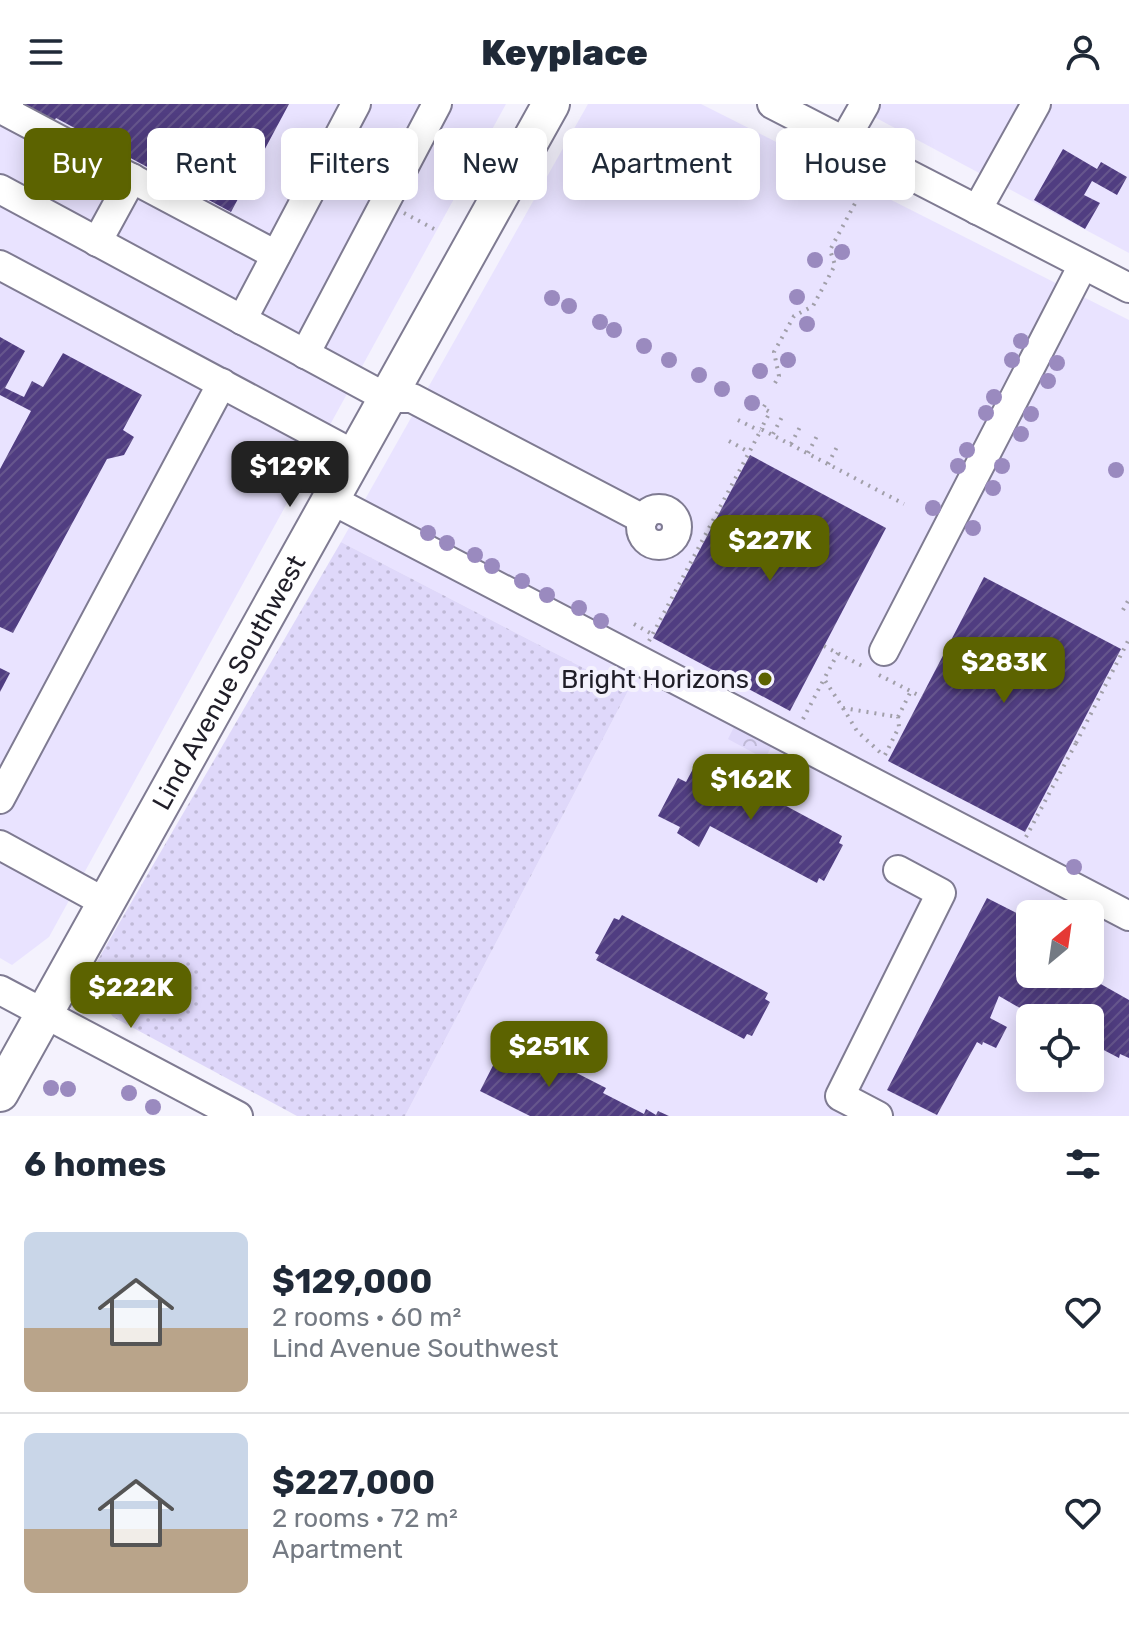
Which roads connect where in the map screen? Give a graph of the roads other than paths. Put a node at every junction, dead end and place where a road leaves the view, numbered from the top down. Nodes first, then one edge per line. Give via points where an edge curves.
1 (356, 104) edge
2 (437, 104) edge
3 (551, 104) edge
4 (772, 104) edge
5 (865, 104) edge
6 (1036, 104) edge
7 (5, 108) edge
8 (819, 128) edge
9 (851, 128) edge
10 (132, 178) junction
11 (915, 178) edge
12 (0, 189) edge
13 (977, 210) junction
14 (97, 242) junction
15 (276, 255) junction
16 (0, 265) edge
17 (1083, 265) junction
18 (1129, 288) edge
19 (242, 320) junction
20 (305, 354) junction
21 (222, 383) junction
22 (387, 398) junction
23 (355, 455) junction
24 (330, 499) junction
25 (643, 519) dead end
26 (884, 651) dead end
27 (0, 799) edge
28 (0, 845) edge
29 (898, 870) dead end
30 (106, 903) junction
31 (1129, 916) edge
32 (0, 990) edge
33 (45, 1014) junction
34 (0, 1093) edge
35 (835, 1106) edge
36 (238, 1116) edge
37 (878, 1116) edge

1 - 15 street
2 - 20 street
3 - 22 main road, Lind Avenue Southwest
4 - 8 street
5 - 9 street
6 - 13 street
7 - 10 street
10 - 14 street
10 - 15 street
11 - 13 street
12 - 14 street
13 - 17 street
14 - 19 street
15 - 19 street
16 - 21 street
17 - 18 street
17 - 26 street
19 - 20 street
20 - 22 street
21 - 23 street
21 - 27 street
22 - 23 main road, Lind Avenue Southwest
22 - 25 street via 412,398
23 - 24 main road, Lind Avenue Southwest
24 - 30 main road, Lind Avenue Southwest
24 - 31 street
28 - 30 street
29 - 35 street via 941,893
30 - 33 main road, Lind Avenue Southwest
32 - 33 street
33 - 34 main road, Lind Avenue Southwest
33 - 36 street
35 - 37 street

